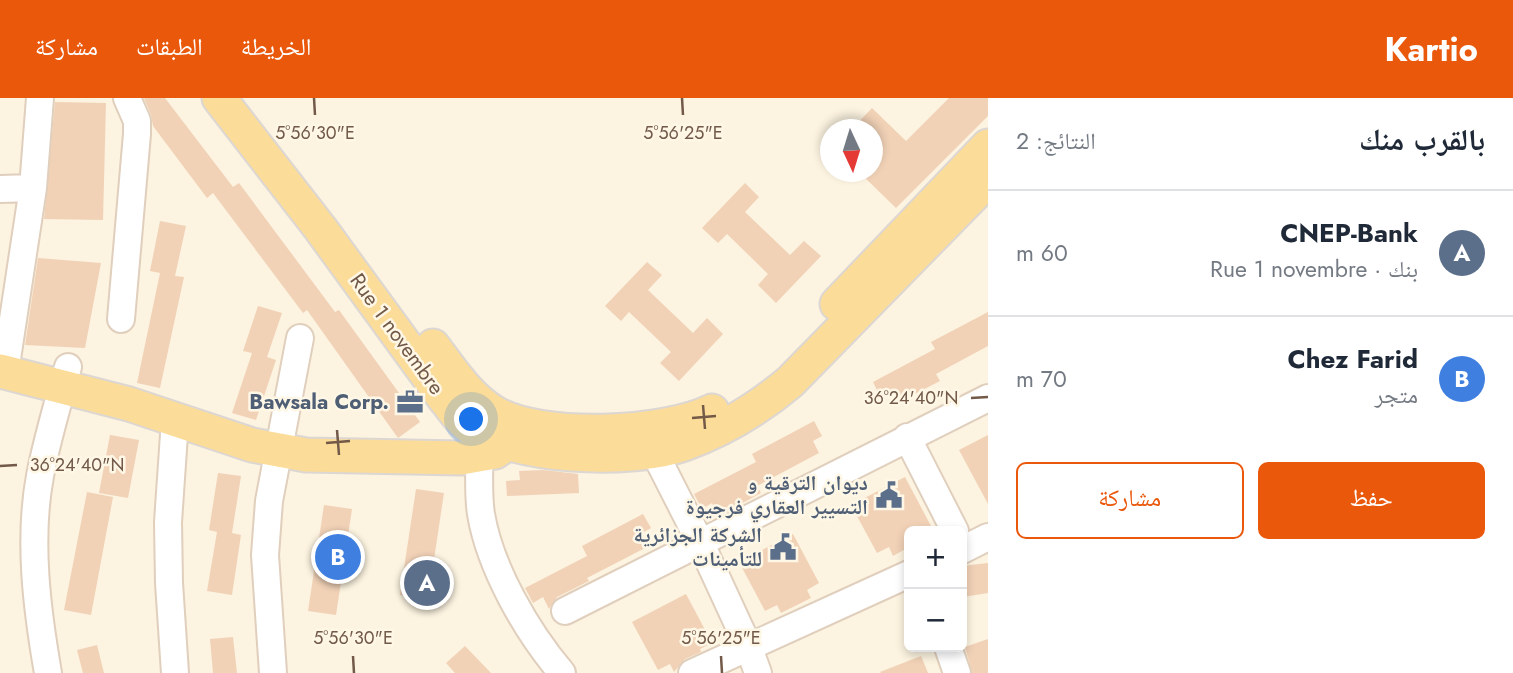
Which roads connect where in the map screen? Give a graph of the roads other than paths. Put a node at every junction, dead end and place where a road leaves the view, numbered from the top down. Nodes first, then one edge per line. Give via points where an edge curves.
1 (40, 98) edge
2 (128, 98) edge
3 (219, 98) edge
4 (248, 98) edge
5 (988, 146) edge
6 (988, 180) edge
7 (33, 188) junction
8 (0, 189) edge
9 (121, 318) dead end
10 (300, 338) dead end
11 (3, 362) edge
12 (65, 377) junction
13 (988, 398) edge
14 (175, 420) junction
15 (681, 433) junction
16 (495, 435) junction
17 (907, 437) junction
18 (282, 439) junction
19 (647, 440) junction
20 (952, 526) edge
21 (988, 537) edge
22 (967, 542) edge
23 (701, 544) junction
24 (904, 576) edge
25 (565, 611) dead end
26 (749, 648) junction
27 (950, 652) edge
28 (48, 673) edge
29 (175, 673) edge
30 (272, 673) edge
31 (562, 673) edge
32 (692, 673) edge
33 (758, 673) edge
34 (957, 673) edge

1 - 7 street
2 - 9 street via 137,134
3 - 16 main road, Rue 1 novembre via 444,398 465,423
4 - 16 main road, Rue 1 novembre via 481,404
5 - 15 main road via 803,340 726,405
6 - 15 main road via 766,402 733,422
7 - 8 street
7 - 11 street
10 - 18 street
11 - 12 main road
12 - 14 main road
12 - 18 main road via 243,422
12 - 28 street via 40,478 36,522 35,561
13 - 17 street
14 - 18 main road via 252,445
14 - 29 street via 168,522
15 - 19 main road, Rue 1 novembre
16 - 18 main road via 461,458 306,455
16 - 19 main road, Rue 1 novembre via 556,452 623,455
16 - 31 street via 480,513 489,548 508,593
17 - 20 street
17 - 23 street
18 - 30 street via 269,502 265,555
19 - 23 street
21 - 22 street
23 - 25 street
23 - 26 street
24 - 26 street
26 - 32 street
26 - 33 street
27 - 34 street

